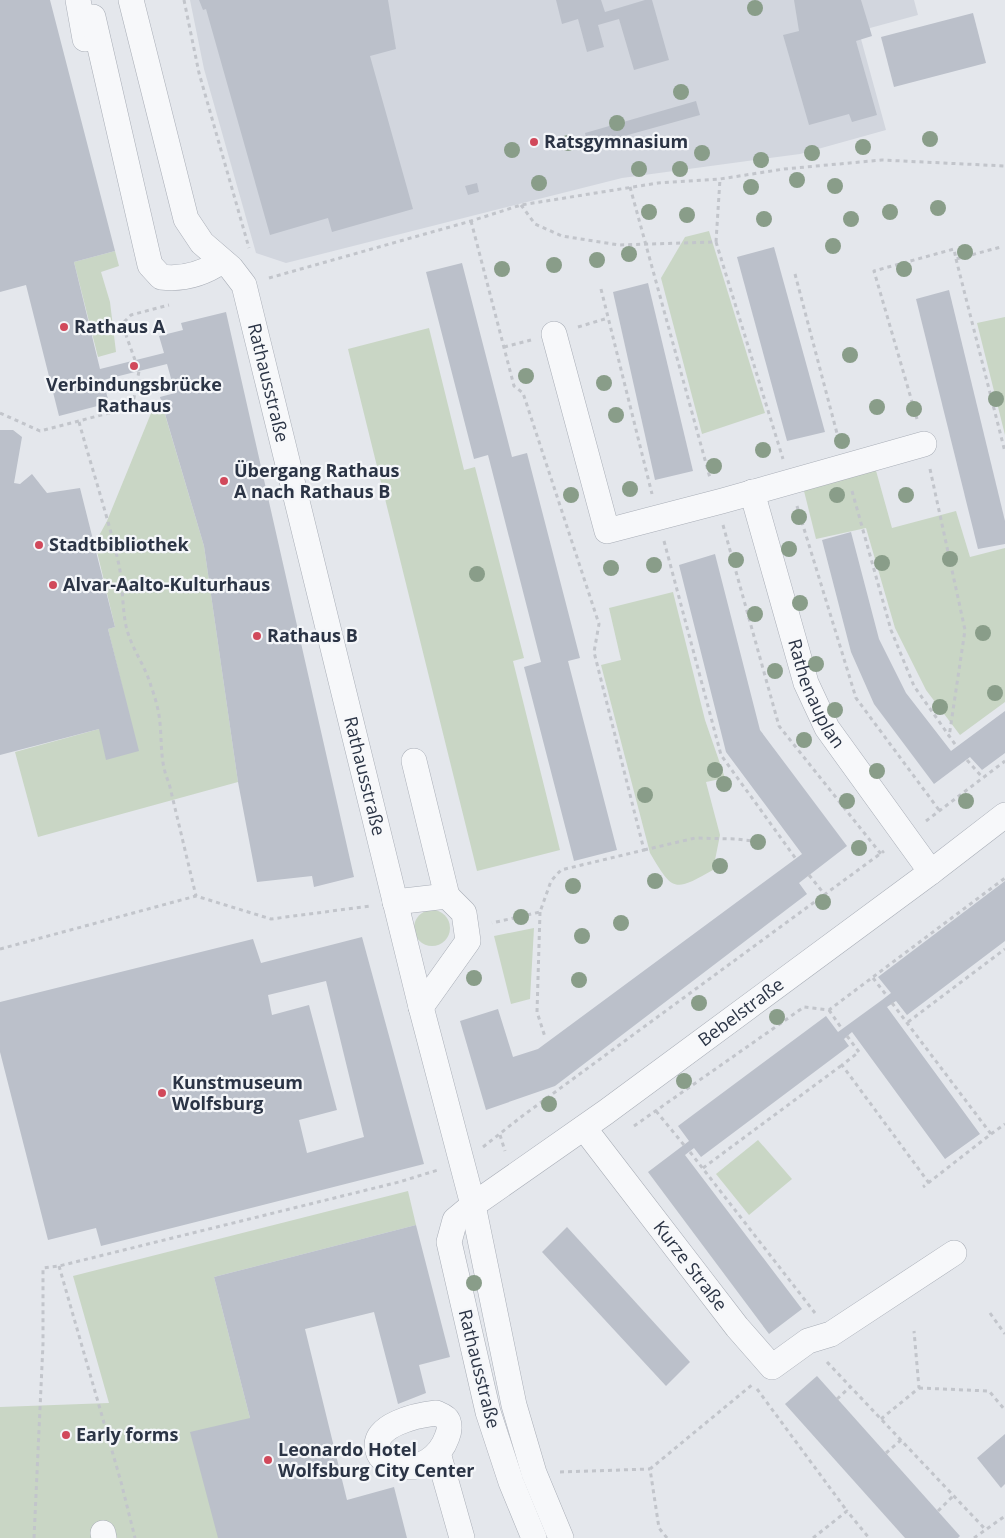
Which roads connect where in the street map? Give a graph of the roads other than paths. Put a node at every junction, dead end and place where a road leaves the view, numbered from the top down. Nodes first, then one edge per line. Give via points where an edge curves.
1 (131, 0) edge
2 (86, 8) edge
3 (112, 162) dead end
4 (222, 260) junction
5 (554, 334) dead end
6 (924, 444) dead end
7 (752, 492) junction
8 (414, 760) dead end
9 (1005, 815) edge
10 (931, 872) junction
11 (447, 896) junction
12 (395, 902) junction
13 (421, 1007) junction
14 (584, 1128) junction
15 (473, 1204) junction
16 (954, 1253) dead end
17 (514, 1405) junction
18 (488, 1412) junction
19 (449, 1422) junction
20 (438, 1453) junction
21 (462, 1538) edge
22 (534, 1538) edge
23 (561, 1538) edge

1 - 4 street, Rathausstraße via 186,219 202,243
2 - 3 street via 80,18
2 - 4 street via 150,265 161,277 175,279 208,271
4 - 12 street, Rathausstraße via 244,285
5 - 7 street via 607,531
6 - 7 street
7 - 10 street, Rathenauplan via 806,683 827,728
8 - 11 street
9 - 10 street, Bebelstraße
10 - 14 street, Bebelstraße
11 - 12 street
11 - 13 street via 464,913 468,941
12 - 13 street, Rathausstraße
13 - 15 street, Rathausstraße
14 - 15 street, Bebelstraße
14 - 16 street, Kurze Straße via 737,1327 772,1367 854,1319
15 - 17 street, Rathausstraße
15 - 18 street, Rathausstraße via 455,1220 449,1242
17 - 18 street
17 - 23 street, Rathausstraße via 534,1473
18 - 19 street
18 - 22 street, Rathausstraße
19 - 20 street via 447,1438
19 - 20 street via 436,1413 425,1414 389,1427 380,1435 376,1446 379,1455 387,1462 404,1468 421,1465
20 - 21 street

